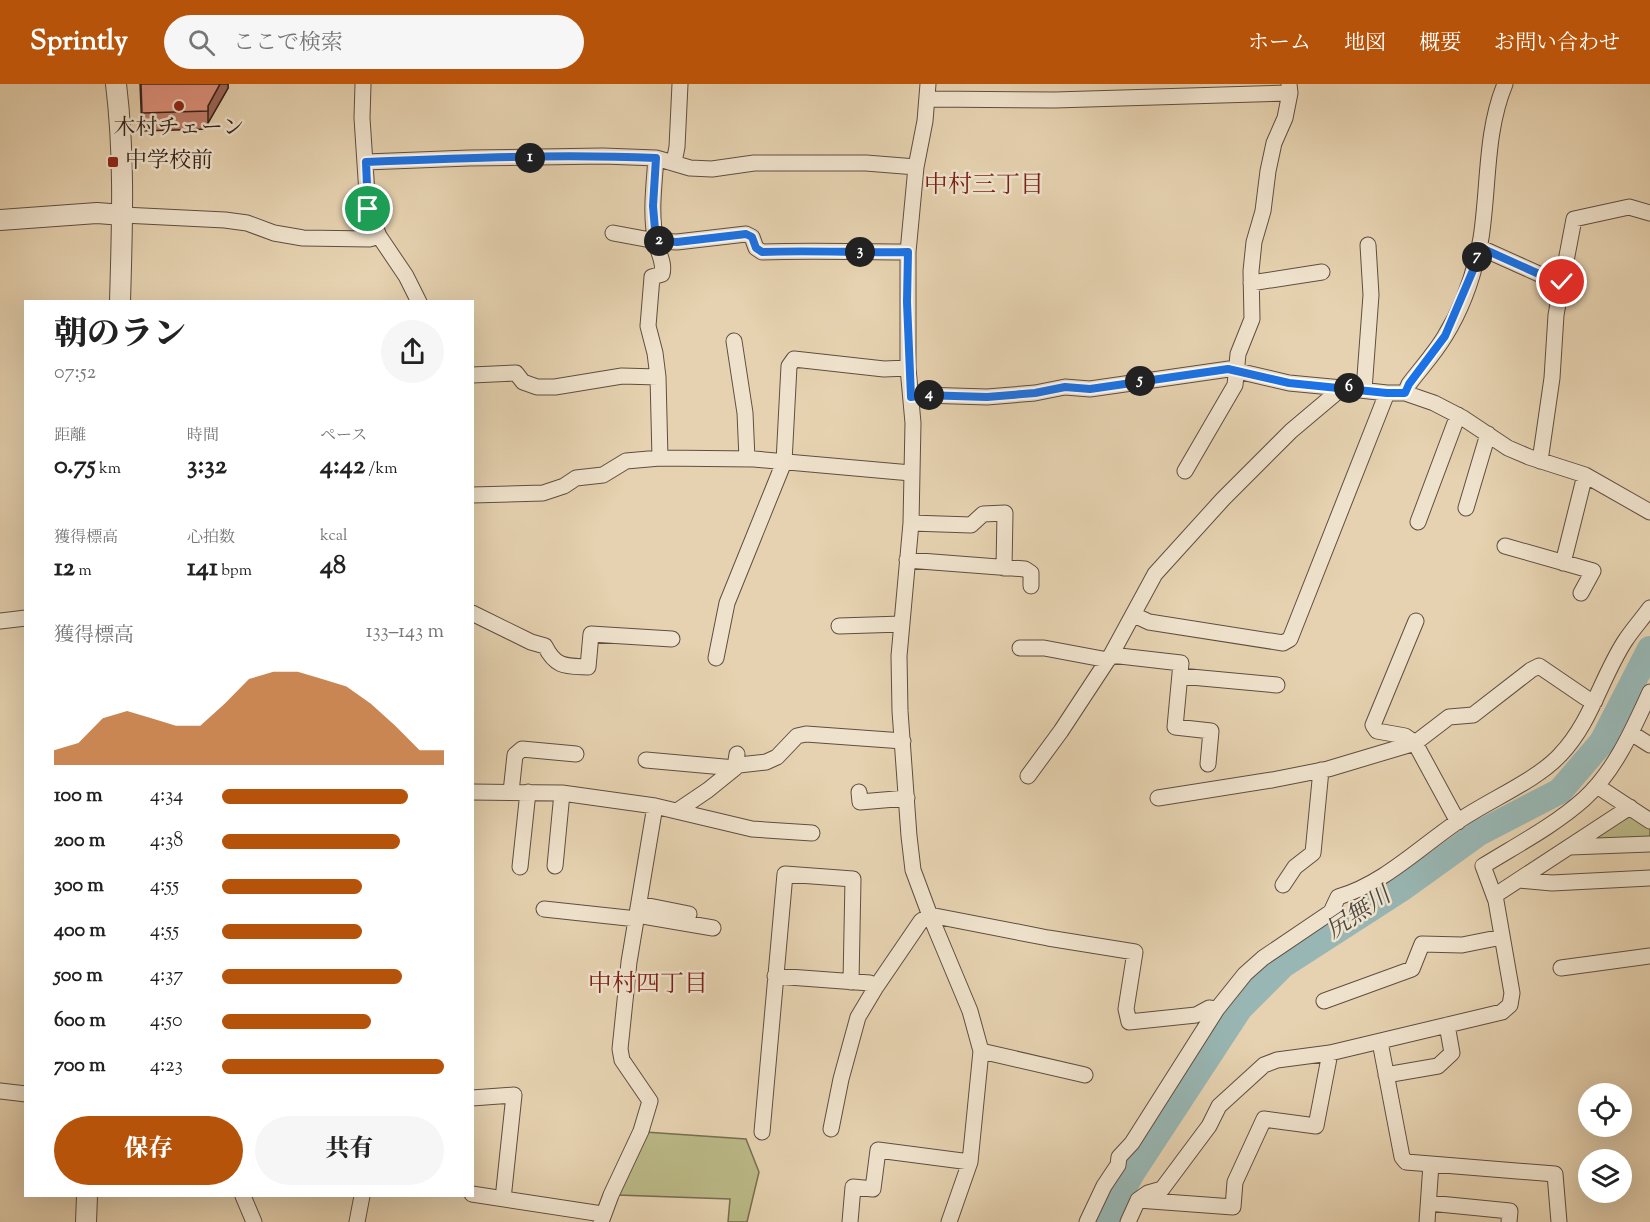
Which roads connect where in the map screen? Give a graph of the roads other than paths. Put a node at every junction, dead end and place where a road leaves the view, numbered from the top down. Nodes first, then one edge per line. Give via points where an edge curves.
1 (116, 84) edge
2 (363, 84) edge
3 (680, 84) edge
4 (1505, 84) edge
5 (1289, 88) edge
6 (927, 92) edge
7 (656, 158) junction
8 (366, 162) junction
9 (674, 162) junction
10 (916, 167) junction
11 (1650, 213) edge
12 (123, 215) junction
13 (0, 220) edge
14 (613, 233) dead end
15 (379, 236) junction
16 (656, 241) junction
17 (1368, 245) dead end
18 (1479, 247) junction
19 (908, 252) junction
20 (1322, 272) dead end
21 (1562, 282) junction
22 (1251, 283) junction
23 (120, 300) edge
24 (417, 300) edge
25 (734, 341) dead end
26 (908, 368) junction
27 (1237, 371) junction
28 (474, 375) edge
29 (658, 376) junction
30 (1342, 388) junction
31 (1364, 390) junction
32 (1387, 393) junction
33 (1405, 393) junction
34 (911, 397) junction
35 (1458, 415) junction
36 (1488, 434) junction
37 (660, 458) junction
38 (747, 459) junction
39 (1540, 460) junction
40 (784, 462) junction
41 (1185, 471) dead end
42 (911, 473) junction
43 (1585, 475) junction
44 (1650, 493) edge
45 (474, 495) edge
46 (1466, 508) dead end
47 (1646, 510) edge
48 (1418, 522) dead end
49 (911, 523) junction
50 (1505, 546) dead end
51 (908, 560) junction
52 (1563, 563) junction
53 (1004, 568) junction
54 (1030, 586) dead end
55 (1581, 593) dead end
56 (1650, 608) edge
57 (474, 614) edge
58 (1134, 615) junction
59 (24, 618) edge
60 (0, 621) edge
61 (1416, 621) dead end
62 (902, 624) junction
63 (839, 626) dead end
64 (672, 639) dead end
65 (1020, 648) dead end
66 (1110, 657) junction
67 (717, 658) dead end
68 (1180, 676) junction
69 (1276, 685) dead end
70 (1650, 692) edge
71 (1595, 701) junction
72 (1631, 733) junction
73 (903, 741) junction
74 (1415, 743) junction
75 (1650, 745) edge
76 (576, 754) dead end
77 (646, 760) dead end
78 (736, 761) junction
79 (1208, 764) dead end
80 (1321, 770) junction
81 (1028, 776) dead end
82 (1597, 786) junction
83 (474, 792) edge
84 (511, 792) junction
85 (528, 792) junction
86 (859, 792) dead end
87 (562, 793) junction
88 (907, 798) junction
89 (1158, 798) dead end
90 (655, 806) junction
91 (1630, 807) junction
92 (676, 811) junction
93 (1650, 821) edge
94 (1458, 822) junction
95 (812, 833) dead end
96 (1650, 844) edge
97 (1570, 847) junction
98 (555, 866) dead end
99 (520, 867) dead end
100 (1650, 878) edge
101 (1519, 880) junction
102 (1283, 885) dead end
103 (1494, 896) junction
104 (544, 909) dead end
105 (638, 913) junction
106 (930, 915) junction
107 (714, 923) dead end
108 (1502, 937) junction
109 (1650, 956) edge
110 (1561, 968) dead end
111 (775, 976) junction
112 (851, 982) junction
113 (876, 987) junction
114 (1324, 1001) dead end
115 (1217, 1009) junction
116 (1447, 1025) junction
117 (1380, 1042) junction
118 (981, 1051) junction
119 (1330, 1053) junction
120 (1085, 1075) dead end
121 (1386, 1075) junction
122 (0, 1091) edge
123 (24, 1094) edge
124 (474, 1098) edge
125 (831, 1129) dead end
126 (762, 1132) dead end
127 (970, 1162) junction
128 (1431, 1164) junction
129 (474, 1194) edge
130 (87, 1197) edge
131 (243, 1197) edge
132 (362, 1197) edge
133 (503, 1198) junction
134 (1138, 1200) junction
135 (1429, 1203) junction
136 (601, 1218) edge
137 (86, 1222) edge
138 (254, 1222) edge
139 (357, 1222) edge
140 (850, 1222) edge
141 (949, 1222) edge
142 (1088, 1222) edge
143 (1128, 1222) edge
144 (1427, 1222) edge
145 (1509, 1222) edge
146 (1559, 1222) edge

1 - 12 street
2 - 8 street
3 - 9 street
4 - 18 street via 1494,121
5 - 6 street via 1055,100
5 - 22 street via 1254,242
6 - 10 street
7 - 8 street
7 - 9 street
7 - 16 street
8 - 15 street via 368,209
9 - 10 street via 690,168 712,169 754,164 866,163
10 - 19 street
11 - 21 street via 1629,207 1574,219
12 - 13 street via 98,213
12 - 15 street via 225,220 303,237
12 - 23 street
14 - 16 street
15 - 24 street
16 - 19 street via 746,234 762,252
16 - 29 street via 664,268 662,274 652,277 648,326
17 - 31 street via 1377,268 1371,294 1375,341
18 - 21 street
18 - 33 street via 1445,336
19 - 26 street
20 - 22 street
21 - 39 street
22 - 27 street via 1252,319 1238,354
25 - 38 street via 745,413
26 - 34 street
26 - 40 street via 794,359 789,366
27 - 30 street via 1289,383
27 - 34 street via 1228,369 1090,389 1065,387 987,397
27 - 41 street via 1235,385
28 - 29 street via 516,373 523,382 537,387 621,376
29 - 37 street
30 - 31 street
30 - 58 street via 1291,431 1223,499 1155,574
31 - 32 street
32 - 33 street
32 - 58 street via 1290,639 1283,643 1149,622
33 - 35 street
34 - 42 street
35 - 36 street
35 - 48 street via 1437,492
36 - 39 street via 1508,448
36 - 46 street
37 - 38 street
37 - 45 street via 626,461 603,474 576,478 543,492
38 - 40 street
39 - 43 street
40 - 42 street
40 - 67 street via 727,603
42 - 49 street
43 - 47 street
43 - 52 street
44 - 47 street
49 - 51 street
49 - 53 street via 971,525 983,514 1005,513
50 - 52 street
51 - 53 street
51 - 62 street
52 - 55 street via 1593,572
53 - 54 street via 1031,573
56 - 71 street via 1625,641
57 - 64 street via 545,646 551,658 565,666 588,667 591,634
58 - 66 street
59 - 60 street
61 - 74 street via 1373,725 1377,731 1405,736
62 - 63 street
62 - 73 street via 899,657
65 - 66 street
66 - 68 street via 1181,663
66 - 81 street
68 - 69 street
68 - 79 street via 1175,727 1211,731
70 - 72 street
71 - 74 street via 1539,666 1473,715 1449,717
71 - 94 street via 1560,756
72 - 75 street
72 - 82 street
73 - 78 street via 806,734 797,736 777,757 766,762 739,765
73 - 88 street
74 - 80 street
74 - 94 street
76 - 84 street via 522,749 515,755
77 - 78 street
78 - 92 street via 708,790
80 - 89 street
80 - 102 street via 1313,853 1294,867
82 - 91 street
82 - 103 street via 1560,817 1483,866
83 - 84 street
84 - 85 street
85 - 87 street
85 - 99 street
86 - 88 street via 860,802
87 - 90 street
87 - 98 street
88 - 106 street via 913,870
90 - 92 street
90 - 105 street
91 - 93 street
91 - 97 street
92 - 95 street via 752,829
94 - 115 street via 1358,891 1338,897 1331,912 1245,974
96 - 97 street
97 - 101 street
100 - 101 street via 1552,883
101 - 103 street
103 - 108 street
104 - 105 street
105 - 107 street
105 - 136 street via 620,1049 622,1060 650,1101 641,1131
106 - 113 street via 921,921
106 - 115 street via 1135,952 1126,1009 1129,1022
106 - 118 street via 970,1011
108 - 114 street via 1462,945 1422,944 1412,969
108 - 116 street via 1512,993 1510,1005 1502,1011
109 - 110 street
111 - 112 street
111 - 112 street via 784,874 853,879
111 - 126 street
112 - 113 street
113 - 125 street via 858,1017
115 - 142 street via 1132,1143 1119,1157
116 - 117 street
116 - 121 street via 1452,1053 1438,1066
117 - 119 street
117 - 121 street
118 - 120 street
118 - 127 street
119 - 134 street via 1264,1065 1219,1106 1209,1126 1162,1189
119 - 134 street via 1316,1126 1264,1119 1235,1182 1233,1207
121 - 128 street via 1401,1157 1406,1162
122 - 123 street
124 - 133 street via 514,1095
127 - 140 street via 878,1150 873,1189 853,1187
127 - 141 street
128 - 135 street
128 - 146 street via 1555,1174
129 - 133 street
130 - 137 street
131 - 138 street
132 - 139 street
133 - 136 street
134 - 143 street
135 - 144 street
135 - 145 street via 1510,1211

